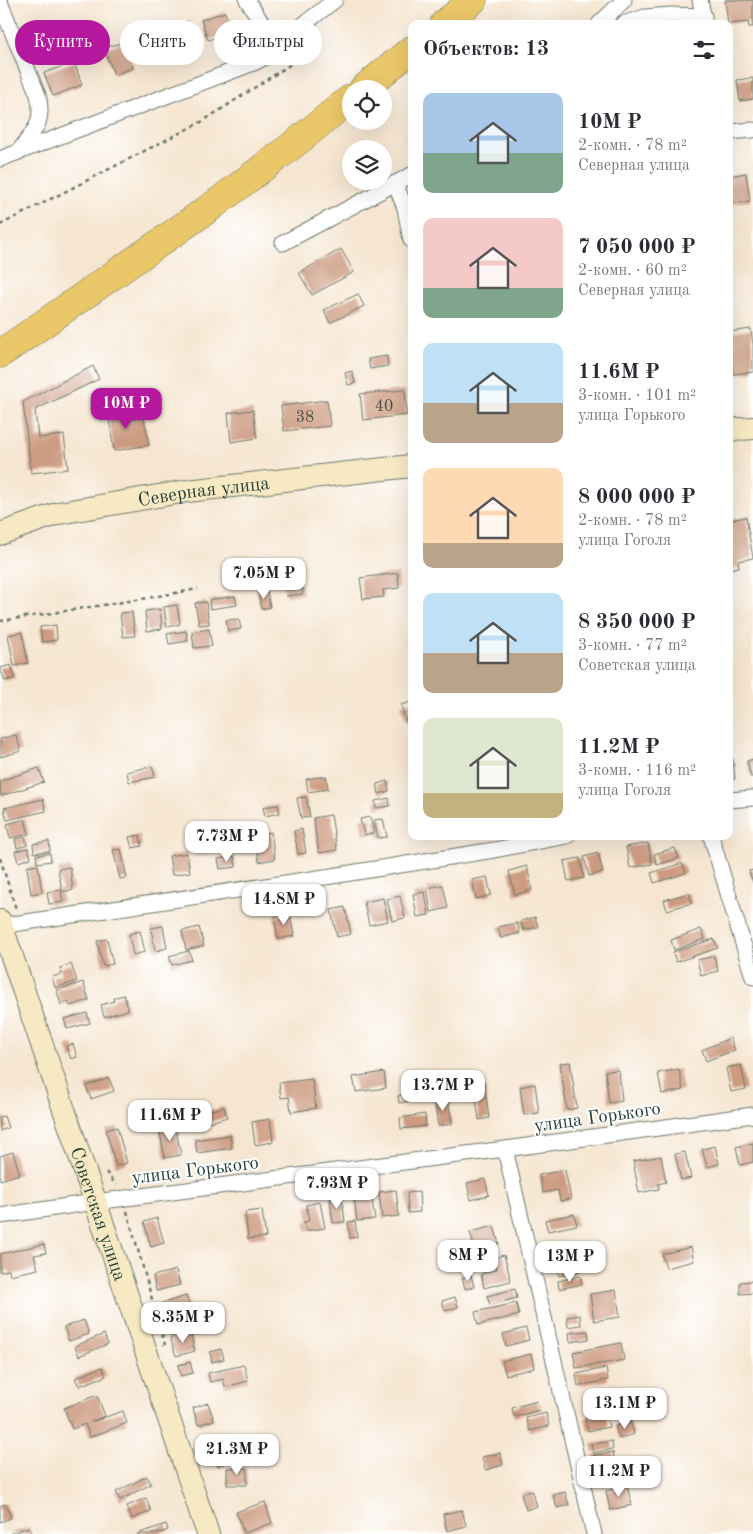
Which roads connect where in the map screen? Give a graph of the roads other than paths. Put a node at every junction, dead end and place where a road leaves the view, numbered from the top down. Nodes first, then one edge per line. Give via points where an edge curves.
1 (247, 0) edge
2 (335, 0) edge
3 (473, 0) edge
4 (624, 0) edge
5 (700, 0) edge
6 (0, 2) edge
7 (262, 20) edge
8 (310, 20) edge
9 (449, 20) edge
10 (603, 20) edge
11 (636, 20) edge
12 (704, 20) edge
13 (408, 52) edge
14 (248, 65) edge
15 (374, 80) edge
16 (342, 105) edge
17 (753, 130) edge
18 (733, 132) edge
19 (18, 152) junction
20 (0, 159) edge
21 (408, 177) edge
22 (395, 184) junction
23 (408, 224) edge
24 (283, 243) dead end
25 (0, 354) edge
26 (753, 428) edge
27 (733, 430) edge
28 (408, 466) edge
29 (0, 534) edge
30 (753, 798) edge
31 (733, 800) edge
32 (545, 840) edge
33 (712, 840) edge
34 (0, 924) edge
35 (753, 977) edge
36 (753, 1115) edge
37 (504, 1149) junction
38 (95, 1202) junction
39 (0, 1216) edge
40 (208, 1534) edge
41 (594, 1534) edge

1 - 7 street
2 - 8 street
3 - 9 highway
4 - 10 street
5 - 12 street
6 - 19 street via 41,108 40,120
11 - 12 street via 670,15
13 - 15 highway
14 - 19 street
16 - 25 highway via 211,207
17 - 18 street
19 - 20 street
21 - 22 street
22 - 23 street
22 - 24 street
26 - 27 street
28 - 29 street, Северная улица via 186,491 59,513
30 - 31 street
32 - 34 street via 348,874
33 - 35 street
34 - 38 street, Советская улица
36 - 37 street, улица Горького
37 - 38 street, улица Горького
37 - 41 street
38 - 39 street, улица Горького
38 - 40 street, Советская улица

